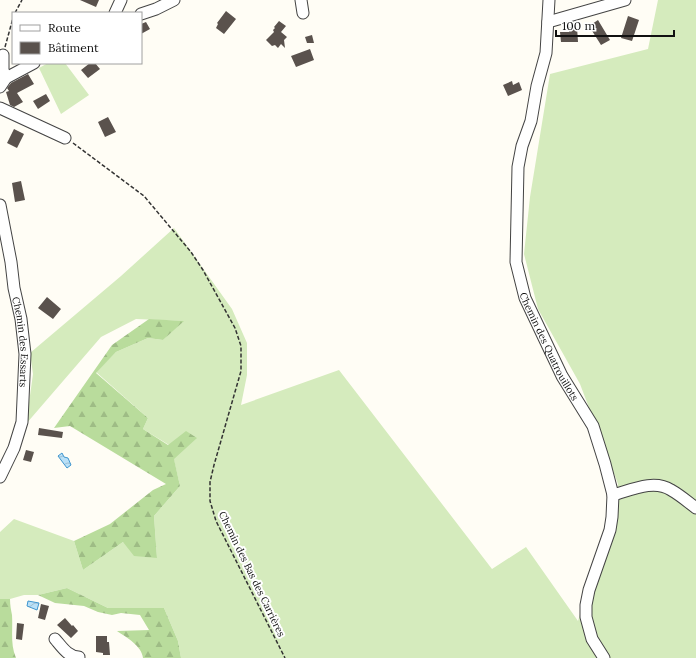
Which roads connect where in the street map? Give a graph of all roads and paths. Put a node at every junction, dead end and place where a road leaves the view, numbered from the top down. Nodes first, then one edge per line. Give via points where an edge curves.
1 (22, 0) edge
2 (120, 0) edge
3 (174, 0) edge
4 (301, 0) edge
5 (549, 0) edge
6 (625, 0) edge
7 (16, 12) edge
8 (115, 12) edge
9 (302, 13) dead end
10 (142, 14) edge
11 (12, 22) edge
12 (548, 22) junction
13 (3, 55) joint
14 (32, 64) edge
15 (3, 82) edge
16 (0, 108) edge
17 (65, 138) joint
18 (0, 205) edge
19 (0, 477) edge
20 (614, 496) junction
21 (696, 508) edge
22 (55, 639) dead end
23 (79, 657) edge
24 (285, 658) edge
25 (604, 658) edge

1 - 7 path
2 - 8 street
3 - 10 street
4 - 9 street
5 - 12 street, Chemin des Quatrouillots
6 - 12 street
11 - 13 path
12 - 20 street, Chemin des Quatrouillots via 546,53 518,167 516,262 525,298 562,376 593,426
13 - 15 street
14 - 15 street
16 - 17 street
17 - 24 path, Chemin des Bas des Carrières via 144,196 191,252 236,328 241,346 241,370 214,465 210,482 210,501 216,521
18 - 19 street, Chemin des Essarts via 25,354 22,422 14,448
20 - 21 street via 650,486 662,487 670,489
20 - 25 street, Chemin des Quatrouillots via 610,530 586,604 586,617 592,639
22 - 23 street via 69,654

